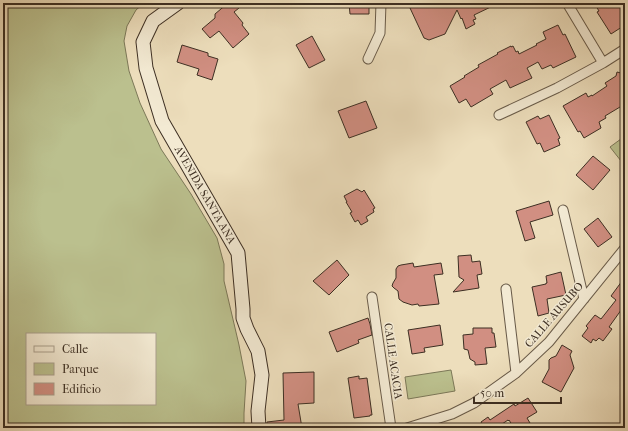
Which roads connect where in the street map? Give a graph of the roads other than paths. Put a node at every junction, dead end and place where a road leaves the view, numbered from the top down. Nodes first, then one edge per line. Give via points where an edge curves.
1 (178, 3) edge
2 (381, 3) edge
3 (567, 3) edge
4 (625, 49) edge
5 (368, 59) dead end
6 (603, 63) junction
7 (499, 115) dead end
8 (563, 210) dead end
9 (625, 248) edge
10 (506, 289) dead end
11 (372, 297) dead end
12 (584, 299) junction
13 (516, 373) junction
14 (259, 428) edge
15 (391, 428) edge
16 (407, 428) edge

1 - 14 street, AVENIDA SANTA ANA via 153,21 143,42 146,68 162,121 238,253 243,318 258,351 262,375
2 - 5 street via 380,33
3 - 6 street
4 - 6 street
6 - 7 street
8 - 12 street
9 - 12 street, CALLE AUSUBO
10 - 13 street
11 - 15 street, CALLE ACACIA
12 - 13 street, CALLE AUSUBO via 549,342
13 - 16 street, CALLE AUSUBO via 474,403 452,414

